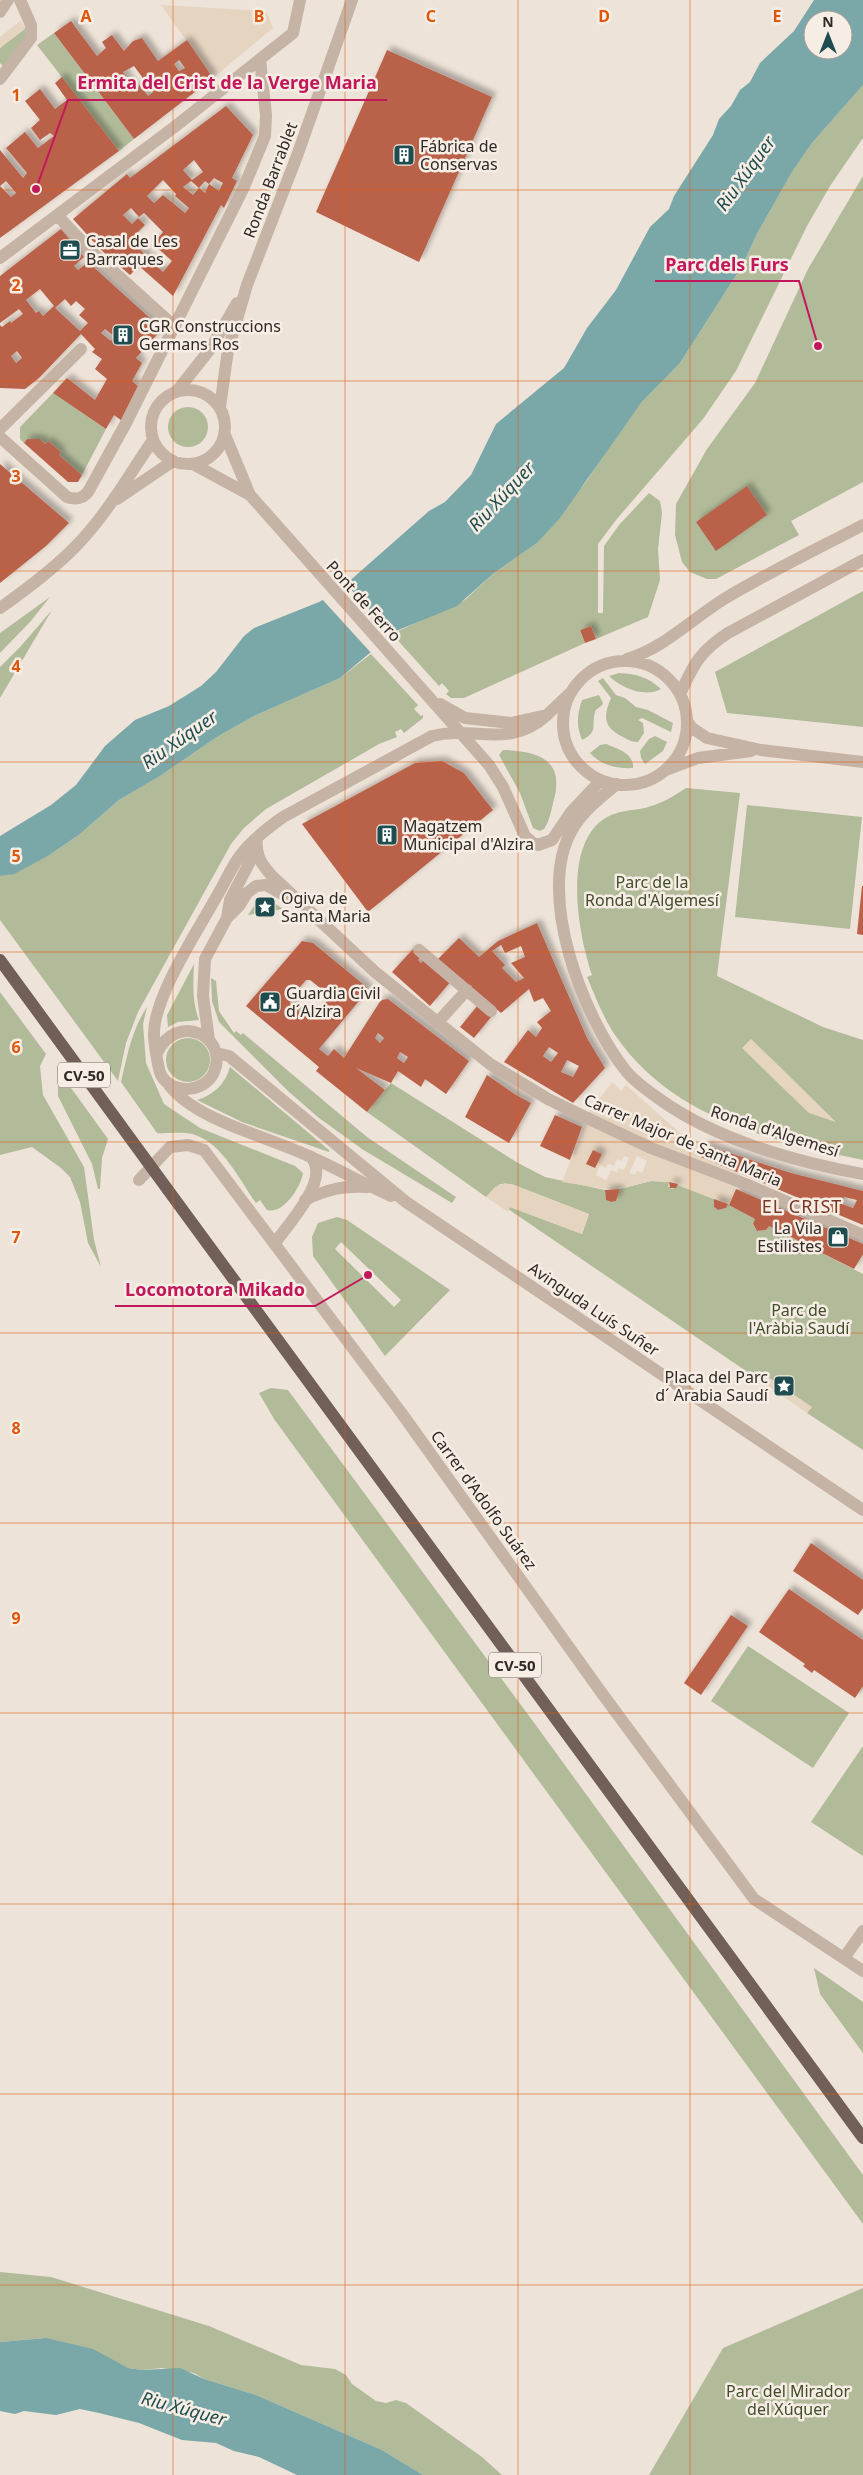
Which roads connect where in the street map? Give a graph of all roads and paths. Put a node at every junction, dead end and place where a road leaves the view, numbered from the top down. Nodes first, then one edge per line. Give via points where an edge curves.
1 (8, 0) edge
2 (20, 0) edge
3 (300, 0) edge
4 (352, 0) edge
5 (0, 12) edge
6 (260, 59) junction
7 (0, 78) edge
8 (57, 215) junction
9 (0, 258) edge
10 (246, 286) junction
11 (174, 327) junction
12 (81, 349) dead end
13 (178, 391) junction
14 (220, 407) junction
15 (0, 429) edge
16 (224, 435) junction
17 (0, 437) edge
18 (153, 440) junction
19 (173, 461) junction
20 (193, 464) junction
21 (250, 495) junction
22 (111, 503) junction
23 (863, 525) edge
24 (863, 560) edge
25 (0, 608) edge
26 (624, 660) junction
27 (573, 690) junction
28 (680, 694) junction
29 (428, 696) junction
30 (547, 715) junction
31 (687, 721) junction
32 (458, 732) junction
33 (761, 750) junction
34 (863, 762) edge
35 (664, 771) junction
36 (601, 780) junction
37 (617, 784) junction
38 (256, 844) junction
39 (300, 904) junction
40 (227, 918) junction
41 (419, 950) dead end
42 (0, 960) edge
43 (467, 990) junction
44 (491, 1011) dead end
45 (437, 1023) junction
46 (209, 1040) junction
47 (157, 1053) junction
48 (216, 1053) junction
49 (168, 1083) junction
50 (312, 1157) junction
51 (863, 1174) edge
52 (139, 1180) dead end
53 (372, 1187) junction
54 (305, 1200) junction
55 (406, 1202) junction
56 (863, 1235) edge
57 (275, 1243) junction
58 (863, 1510) edge
59 (863, 1932) edge
60 (844, 1958) junction
61 (863, 1971) edge
62 (863, 2138) edge

1 - 5 street
2 - 7 street via 31,25 31,38
3 - 6 street via 293,33
4 - 10 street, Ronda Barrablet via 297,156
6 - 8 street
6 - 11 street via 265,136 244,187
8 - 9 street
8 - 11 street via 92,252
10 - 13 street via 211,348
10 - 14 street via 228,350
11 - 17 street via 122,431 83,498 74,500 67,497
12 - 15 street
13 - 14 street via 202,392
13 - 18 street via 166,397 153,413
14 - 16 street via 225,422
16 - 20 street via 215,453
16 - 21 street
18 - 19 street via 159,451
18 - 22 street
19 - 20 street
19 - 22 street
20 - 21 street
21 - 29 street, Pont de Ferro
22 - 25 street via 78,545
23 - 26 street via 725,598 658,645
24 - 28 street via 708,646 695,663
26 - 27 street via 598,666
26 - 28 street via 653,668 667,678
27 - 30 street
27 - 36 street via 563,718 566,741 577,762
28 - 31 street
29 - 30 street via 455,714 475,720 511,723
29 - 32 street
30 - 32 street via 533,727 517,733 476,735
31 - 33 street via 707,738
31 - 35 street via 685,740 677,757
32 - 36 street via 489,765 533,844 552,840 571,812
32 - 38 street via 432,736 283,817
33 - 34 street
33 - 35 street via 698,758
35 - 37 street via 650,780
36 - 37 street
37 - 51 street, Ronda d'Algemesí via 572,830 563,856 558,897 562,927 572,960 601,1034 627,1072 657,1098 694,1122 807,1162
38 - 39 street via 260,862
38 - 40 street via 230,900
38 - 47 street via 242,852 170,983 156,1015 154,1036
39 - 40 street via 266,885 256,886
39 - 45 street, Carrer Major de Santa Maria
40 - 46 street via 205,959 202,996
41 - 43 street
42 - 62 main road, CV-50, bridge
43 - 44 street
43 - 45 street
45 - 56 street, Carrer Major de Santa Maria via 490,1064 548,1099 651,1148 748,1185
46 - 47 street via 191,1030 180,1031 162,1042
46 - 48 street
47 - 49 street via 160,1074
48 - 49 street via 213,1073 201,1086 177,1088
48 - 55 street, Avinguda Luís Suñer via 229,1056
49 - 50 street, Avinguda Luís Suñer via 178,1097 202,1112
50 - 53 street, Avinguda Luís Suñer
50 - 54 street via 316,1168 315,1182
52 - 57 street, Carrer d'Adolfo Suárez via 170,1147 188,1145 204,1150
53 - 54 street via 349,1186 327,1190
53 - 55 street, Avinguda Luís Suñer
54 - 57 street
55 - 58 street, Avinguda Luís Suñer
57 - 60 street, Carrer d'Adolfo Suárez via 754,1899
59 - 60 street
60 - 61 street

